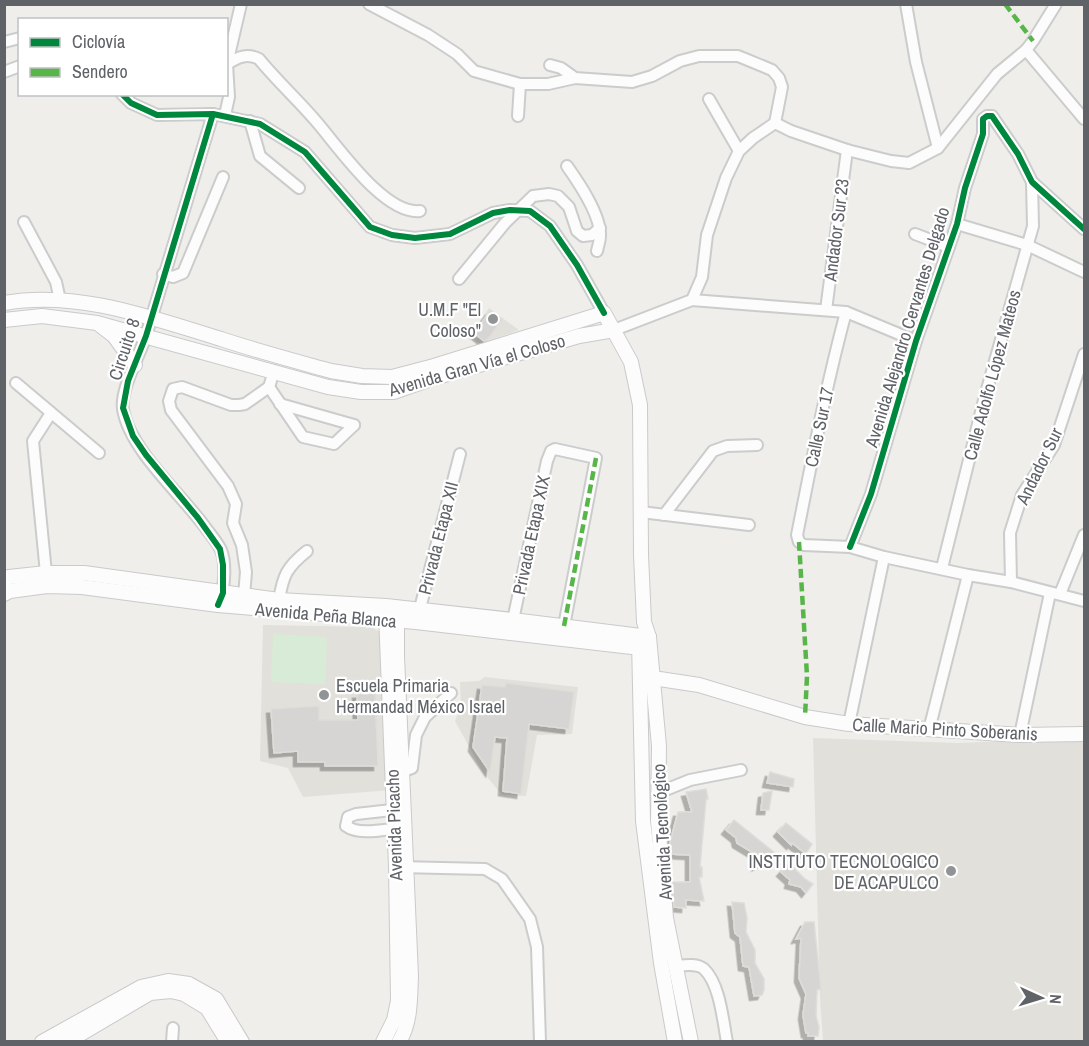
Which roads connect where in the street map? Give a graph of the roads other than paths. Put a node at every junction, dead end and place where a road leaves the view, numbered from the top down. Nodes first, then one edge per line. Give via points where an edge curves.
1 (242, 4) edge
2 (369, 4) edge
3 (906, 4) edge
4 (1056, 4) edge
5 (1026, 50) junction
6 (228, 60) edge
7 (228, 63) edge
8 (550, 65) dead end
9 (575, 78) junction
10 (520, 84) junction
11 (124, 96) edge
12 (228, 96) edge
13 (709, 99) dead end
14 (213, 114) junction
15 (225, 115) junction
16 (518, 116) dead end
17 (1084, 119) edge
18 (250, 121) junction
19 (775, 123) junction
20 (939, 148) junction
21 (847, 150) junction
22 (739, 151) junction
23 (567, 166) dead end
24 (223, 177) dead end
25 (1032, 182) junction
26 (299, 188) dead end
27 (518, 210) junction
28 (420, 211) dead end
29 (24, 222) dead end
30 (957, 224) junction
31 (600, 228) junction
32 (1084, 229) edge
33 (915, 234) dead end
34 (1027, 245) junction
35 (949, 247) junction
36 (597, 251) dead end
37 (1084, 273) edge
38 (163, 274) junction
39 (459, 279) dead end
40 (60, 300) junction
41 (692, 300) junction
42 (4, 303) edge
43 (826, 310) junction
44 (846, 312) junction
45 (604, 313) junction
46 (150, 318) junction
47 (4, 320) edge
48 (97, 323) junction
49 (614, 330) junction
50 (146, 336) junction
51 (916, 341) junction
52 (1084, 354) edge
53 (135, 365) junction
54 (274, 371) junction
55 (16, 383) dead end
56 (269, 387) junction
57 (280, 405) junction
58 (51, 413) junction
59 (757, 445) dead end
60 (99, 453) dead end
61 (460, 454) dead end
62 (641, 512) junction
63 (664, 515) junction
64 (749, 525) dead end
65 (1084, 534) edge
66 (850, 547) junction
67 (307, 551) dead end
68 (884, 557) junction
69 (942, 568) junction
70 (46, 573) junction
71 (968, 575) junction
72 (4, 580) edge
73 (1011, 582) junction
74 (4, 594) edge
75 (1055, 594) junction
76 (244, 596) junction
77 (220, 599) junction
78 (279, 600) junction
79 (1084, 601) edge
80 (392, 614) junction
81 (418, 616) junction
82 (513, 620) junction
83 (564, 626) junction
84 (644, 644) junction
85 (653, 678) junction
86 (451, 693) dead end
87 (849, 724) junction
88 (929, 730) junction
89 (1084, 734) edge
90 (1020, 735) junction
91 (741, 770) dead end
92 (403, 771) junction
93 (658, 793) junction
94 (399, 809) junction
95 (400, 828) junction
96 (401, 867) junction
97 (676, 966) junction
98 (173, 1028) dead end
99 (42, 1041) edge
100 (67, 1041) edge
101 (172, 1041) edge
102 (228, 1041) edge
103 (242, 1041) edge
104 (383, 1041) edge
105 (399, 1041) edge
106 (540, 1041) edge
107 (675, 1041) edge
108 (691, 1041) edge
109 (727, 1041) edge

1 - 6 street
2 - 10 street via 428,35 474,71
3 - 20 street via 916,62
4 - 5 street
5 - 17 street
5 - 20 street via 997,74
7 - 28 street via 239,57 259,59 364,179 390,202 409,212
8 - 9 street
9 - 10 street via 548,84
9 - 19 street via 632,82 699,56 738,56 772,70 779,78 782,87
10 - 16 street
11 - 14 street via 157,115
12 - 15 street
13 - 22 street
14 - 15 street
14 - 38 street, Circuito 8
15 - 18 street
18 - 26 street via 260,156
18 - 27 street via 305,152 370,227 392,235 416,238 450,234 493,213
19 - 21 street
19 - 22 street
20 - 21 street via 909,163
21 - 43 street, Andador Sur 23
22 - 41 street via 707,236 702,277
23 - 31 street via 587,196
24 - 38 street via 183,273
25 - 30 street, Avenida Alejandro Cervantes Delgado via 1018,154 992,116 987,116 983,119
25 - 32 street
25 - 34 street, Calle Adolfo López Mateos via 1033,226
27 - 31 street via 533,196 549,194 558,196 569,207 577,231 583,236
27 - 39 street
27 - 45 street via 530,212 550,226
29 - 40 street via 56,282
30 - 34 street
30 - 35 street, Avenida Alejandro Cervantes Delgado
31 - 36 street
33 - 35 street
34 - 37 street
34 - 69 street, Calle Adolfo López Mateos
35 - 51 street, Avenida Alejandro Cervantes Delgado
38 - 46 street, Circuito 8
40 - 42 main road, Avenida Gran Vía el Coloso
40 - 46 main road, Avenida Gran Vía el Coloso
41 - 43 street, Avenida Gran Vía el Coloso
41 - 49 street, Avenida Gran Vía el Coloso
43 - 44 street, Avenida Gran Vía el Coloso
44 - 51 street, Avenida Gran Vía el Coloso
44 - 66 street, Calle Sur 17 via 797,535 804,545
45 - 46 main road, Avenida Gran Vía el Coloso via 392,377 332,371
45 - 49 main road, Avenida Tecnológico
46 - 50 street, Circuito 8
47 - 48 main road, Avenida Gran Vía el Coloso via 42,316
48 - 50 main road, Avenida Gran Vía el Coloso
48 - 53 main road via 114,336
49 - 54 main road, Avenida Gran Vía el Coloso via 579,336 394,392 328,387
49 - 62 main road, Avenida Tecnológico via 631,362 640,405
50 - 53 street, Circuito 8
50 - 54 main road, Avenida Gran Vía el Coloso
51 - 66 street, Avenida Alejandro Cervantes Delgado via 871,494
52 - 73 street, Andador Sur via 1054,445 1022,495 1010,533
53 - 77 street, Circuito 8 via 123,408 133,436 220,549
54 - 56 street
55 - 58 street
56 - 57 street
56 - 76 street via 239,405 182,387 173,389 170,401 171,410 228,486 236,504 233,523 244,554
57 - 57 street via 303,437 334,444 354,425
58 - 60 street
58 - 70 street via 33,441
59 - 63 street via 727,446 713,451
61 - 81 street, Privada Etapa XII
62 - 63 street
62 - 84 main road, Avenida Tecnológico
63 - 64 street
65 - 75 street
66 - 68 street
67 - 78 street via 293,561 282,577
68 - 69 street
68 - 87 street
69 - 71 street
70 - 72 main road, Avenida Peña Blanca
70 - 77 main road, Avenida Peña Blanca via 84,573
71 - 73 street
71 - 88 street
73 - 75 street
74 - 77 main road, Avenida Peña Blanca via 47,586 82,586
75 - 79 street
75 - 90 street
76 - 77 main road, Avenida Peña Blanca
76 - 78 main road, Avenida Peña Blanca
77 - 80 main road, Avenida Peña Blanca
78 - 80 main road, Avenida Peña Blanca
80 - 81 main road, Avenida Peña Blanca
80 - 92 main road, Avenida Picacho
80 - 94 main road, Avenida Picacho
81 - 82 main road, Avenida Peña Blanca
81 - 84 main road, Avenida Peña Blanca via 623,646
82 - 83 main road, Avenida Peña Blanca
82 - 83 street, Privada Etapa XIX via 547,460 555,449 596,459
83 - 84 main road, Avenida Peña Blanca
84 - 85 main road, Avenida Tecnológico
84 - 107 main road, Avenida Tecnológico via 643,821
85 - 87 main road, Calle Mario Pinto Soberanis via 699,685 805,717
85 - 93 main road, Avenida Tecnológico
86 - 92 street via 425,717 417,735 412,768
87 - 88 main road, Calle Mario Pinto Soberanis
88 - 90 main road, Calle Mario Pinto Soberanis
89 - 90 main road, Calle Mario Pinto Soberanis
91 - 93 street via 690,780
92 - 94 main road, Avenida Picacho
93 - 97 main road, Avenida Tecnológico via 666,918
94 - 95 main road, Avenida Picacho
94 - 95 street via 356,814 348,817 346,826 360,831
95 - 96 main road, Avenida Picacho
96 - 104 main road, Avenida Picacho via 398,1001
96 - 105 main road, Avenida Picacho via 410,1002
96 - 106 street via 485,869 502,879 530,919 537,947
97 - 108 main road, Avenida Tecnológico
97 - 109 street via 703,969 719,1000
98 - 101 street
99 - 103 main road via 141,987 168,981 189,984 216,999
100 - 102 main road via 150,993 171,991 207,1008

